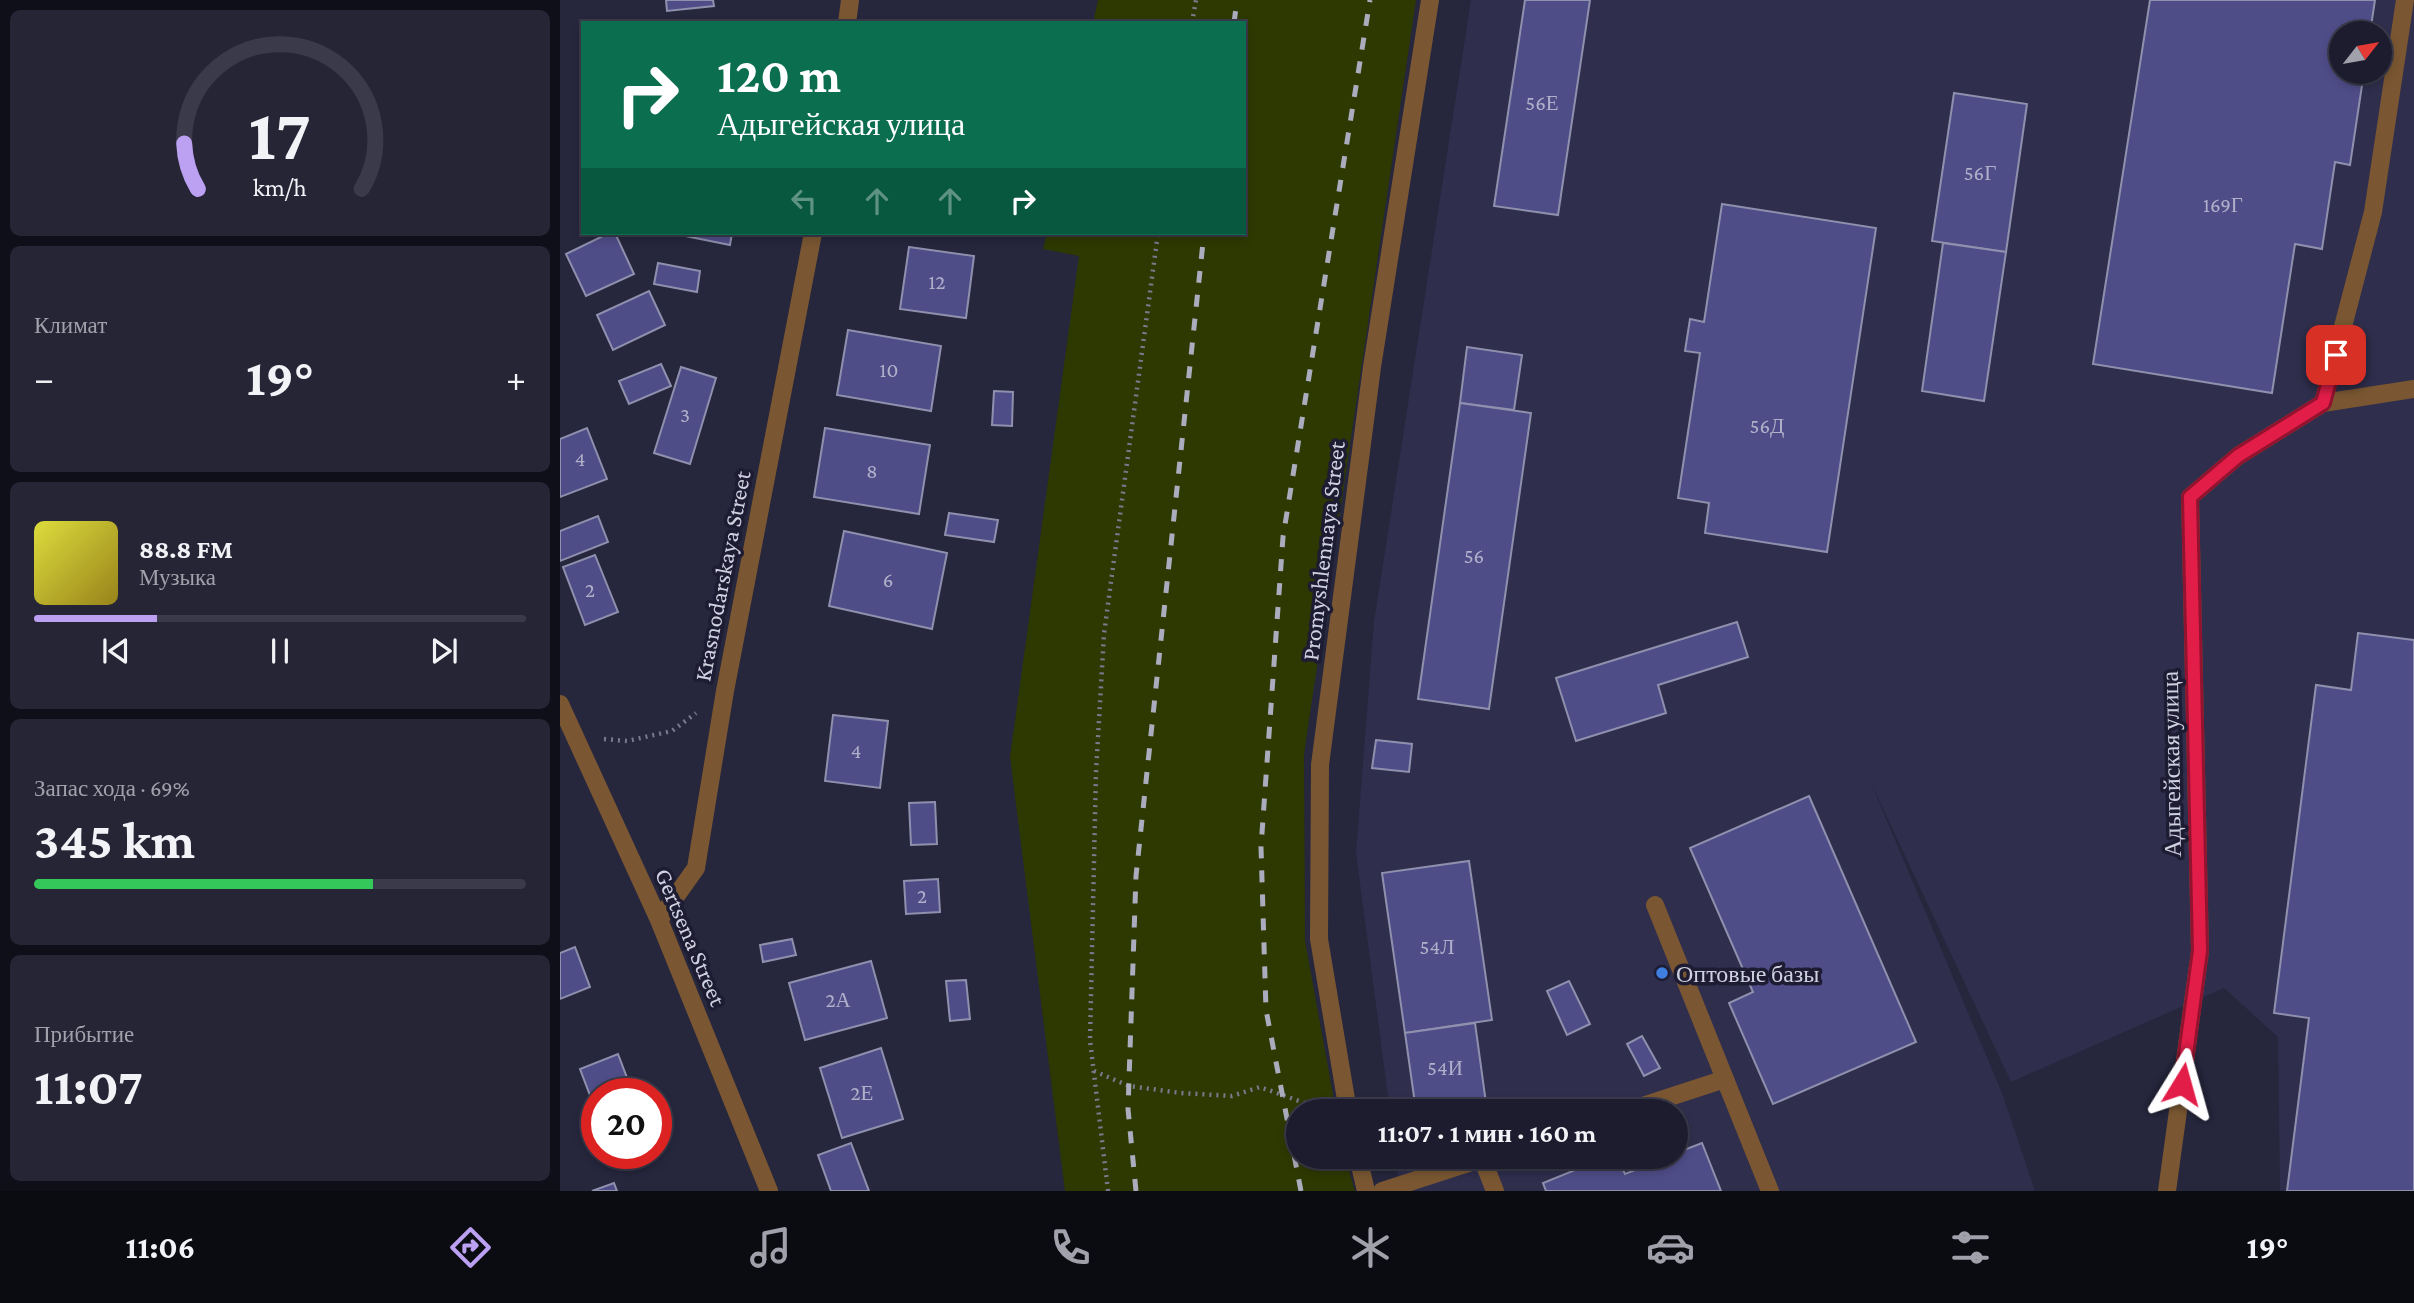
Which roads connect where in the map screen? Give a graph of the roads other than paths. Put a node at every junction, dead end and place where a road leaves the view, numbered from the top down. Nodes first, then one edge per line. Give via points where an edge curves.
1 (850, 0) edge
2 (1430, 0) edge
3 (2405, 0) edge
4 (847, 21) edge
5 (814, 235) edge
6 (2414, 389) edge
7 (2323, 403) junction
8 (560, 705) edge
9 (567, 739) edge
10 (1655, 905) dead end
11 (659, 920) junction
12 (1725, 1079) junction
13 (1346, 1099) edge
14 (1664, 1099) edge
15 (1361, 1169) edge
16 (1451, 1169) edge
17 (1488, 1169) edge
18 (769, 1191) edge
19 (1366, 1191) edge
20 (1382, 1191) edge
21 (1495, 1191) edge
22 (1770, 1191) edge
23 (2167, 1191) edge

1 - 4 street
2 - 13 street, Promyshlennaya Street via 1372,367 1320,765 1319,939
3 - 7 street via 2373,212
5 - 11 street, Krasnodarskaya Street via 725,691 696,868
6 - 7 street, Адыгейская улица
7 - 23 street, Адыгейская улица via 2238,456 2190,497 2200,951
8 - 9 street, Gertsena Street
9 - 11 street, Gertsena Street
10 - 12 street
11 - 18 street, Gertsena Street
12 - 14 street
12 - 22 street
15 - 19 street
16 - 20 street
17 - 21 street

